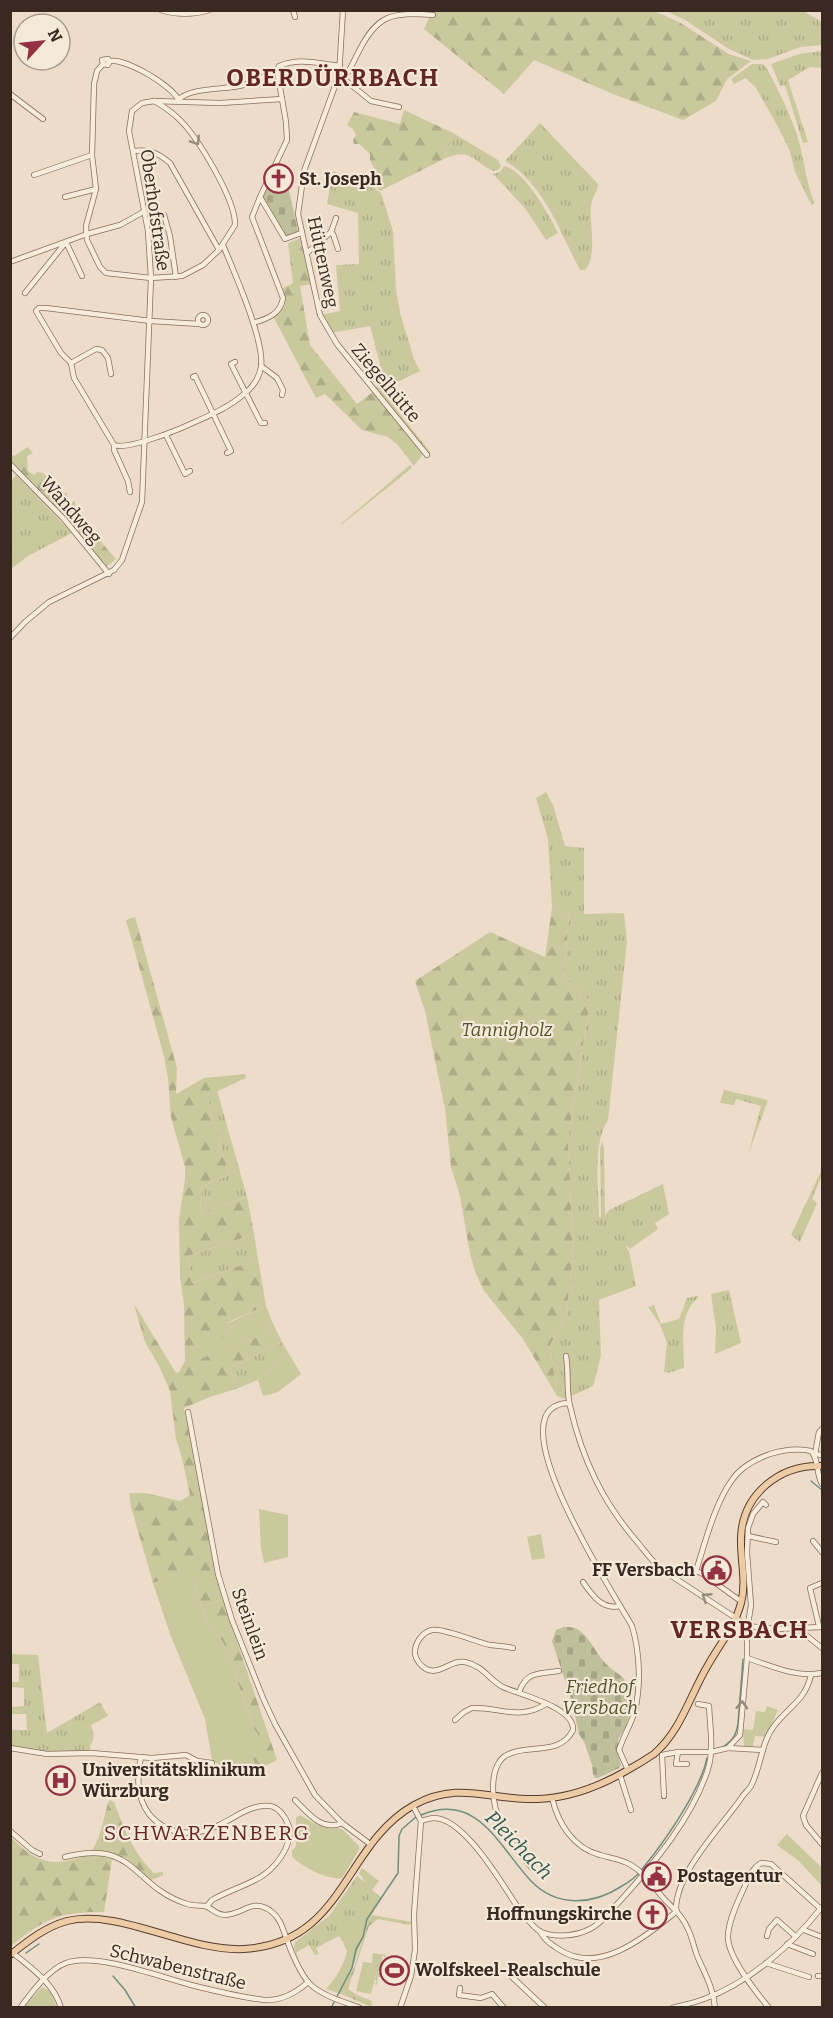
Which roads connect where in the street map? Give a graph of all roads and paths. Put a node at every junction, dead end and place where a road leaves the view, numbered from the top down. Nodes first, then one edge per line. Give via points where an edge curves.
1 (161, 10) edge
2 (209, 10) edge
3 (293, 10) edge
4 (343, 10) edge
5 (433, 15) dead end
6 (295, 17) dead end
7 (340, 66) junction
8 (277, 70) junction
9 (330, 77) dead end
10 (341, 77) junction
11 (10, 94) edge
12 (282, 99) junction
13 (154, 100) junction
14 (179, 100) junction
15 (399, 107) dead end
16 (42, 119) dead end
17 (134, 151) junction
18 (92, 155) junction
19 (34, 176) dead end
20 (96, 189) junction
21 (65, 197) dead end
22 (260, 197) junction
23 (145, 211) junction
24 (164, 215) dead end
25 (336, 218) dead end
26 (331, 232) junction
27 (302, 233) junction
28 (87, 234) junction
29 (66, 242) junction
30 (223, 245) junction
31 (338, 249) dead end
32 (219, 250) junction
33 (307, 253) junction
34 (10, 262) edge
35 (82, 276) dead end
36 (176, 277) junction
37 (151, 278) junction
38 (25, 293) dead end
39 (149, 320) junction
40 (253, 323) junction
41 (200, 324) dead end
42 (326, 327) joint
43 (235, 362) dead end
44 (71, 363) junction
45 (261, 366) junction
46 (111, 374) dead end
47 (193, 376) dead end
48 (245, 394) junction
49 (282, 395) dead end
50 (213, 413) junction
51 (265, 423) dead end
52 (166, 435) junction
53 (146, 440) junction
54 (114, 445) junction
55 (227, 453) dead end
56 (427, 454) dead end
57 (10, 464) edge
58 (190, 471) dead end
59 (130, 492) dead end
60 (109, 574) junction
61 (10, 638) edge
62 (566, 1356) dead end
63 (566, 1403) junction
64 (188, 1412) dead end
65 (822, 1429) edge
66 (815, 1454) junction
67 (822, 1455) edge
68 (820, 1466) edge
69 (822, 1484) edge
70 (766, 1505) dead end
71 (748, 1536) junction
72 (776, 1542) dead end
73 (813, 1542) dead end
74 (822, 1552) edge
75 (696, 1570) junction
76 (666, 1572) junction
77 (583, 1582) dead end
78 (822, 1582) edge
79 (741, 1602) junction
80 (620, 1606) junction
81 (736, 1618) junction
82 (748, 1626) junction
83 (820, 1626) edge
84 (797, 1628) junction
85 (513, 1648) dead end
86 (822, 1648) edge
87 (747, 1658) junction
88 (559, 1671) dead end
89 (822, 1673) edge
90 (811, 1675) junction
91 (519, 1692) junction
92 (546, 1704) junction
93 (698, 1704) dead end
94 (455, 1720) dead end
95 (740, 1735) junction
96 (10, 1748) edge
97 (728, 1748) junction
98 (740, 1749) junction
99 (763, 1750) junction
100 (678, 1752) junction
101 (711, 1752) junction
102 (141, 1757) junction
103 (212, 1763) dead end
104 (687, 1764) dead end
105 (628, 1770) junction
106 (822, 1773) edge
107 (620, 1775) junction
108 (494, 1795) junction
109 (664, 1796) dead end
110 (552, 1798) junction
111 (295, 1800) dead end
112 (631, 1810) dead end
113 (417, 1814) junction
114 (342, 1823) junction
115 (10, 1831) edge
116 (370, 1844) junction
117 (822, 1844) edge
118 (40, 1854) dead end
119 (65, 1857) dead end
120 (532, 1868) dead end
121 (644, 1874) junction
122 (207, 1906) junction
123 (822, 1908) edge
124 (676, 1910) junction
125 (804, 1930) junction
126 (540, 1931) junction
127 (767, 1936) dead end
128 (795, 1936) junction
129 (822, 1937) edge
130 (286, 1938) junction
131 (787, 1944) junction
132 (12, 1954) edge
133 (813, 1954) dead end
134 (766, 1963) junction
135 (511, 1976) dead end
136 (747, 1977) junction
137 (809, 1977) dead end
138 (44, 1980) junction
139 (308, 1982) junction
140 (460, 1988) dead end
141 (714, 1994) junction
142 (459, 1995) junction
143 (458, 2003) dead end
144 (401, 2005) edge
145 (20, 2007) edge
146 (61, 2007) edge
147 (360, 2007) edge
148 (504, 2007) edge
149 (545, 2007) edge
150 (672, 2007) edge
151 (715, 2007) edge
152 (769, 2007) edge

1 - 2 street via 194,14
3 - 6 street
4 - 7 street
5 - 10 street via 381,20
7 - 8 street via 298,60
7 - 10 street
8 - 12 street
8 - 14 street via 244,85 197,92
9 - 10 street
10 - 15 street via 371,102
10 - 27 street, Hüttenweg via 304,171 298,214
11 - 16 street
12 - 14 street via 220,103
12 - 22 street via 287,140
13 - 14 street
13 - 17 street, Oberhofstraße via 132,111 129,132
13 -> 30 street via 182,121 214,170 236,220
14 - 18 street via 162,83 104,59 94,84
17 - 23 street, Oberhofstraße
17 - 32 street via 151,150 170,163
18 - 19 street
18 - 20 street
20 - 21 street
20 - 28 street
22 - 27 street via 285,239
22 - 40 street via 252,216 283,298 272,316
23 - 28 street via 120,225
23 - 37 street, Oberhofstraße
24 - 36 street
25 - 26 street
26 - 31 street
26 - 33 street
27 - 33 street, Hüttenweg
28 - 29 street
28 - 37 street via 106,273
29 - 34 street
29 - 35 street
29 - 38 street
30 - 32 street
30 - 40 street
32 - 36 street via 193,272
33 - 42 street, Hüttenweg
36 - 37 street
37 - 39 street, Oberhofstraße
39 - 41 street
39 - 44 street via 39,308 36,311
39 - 53 street, Oberhofstraße
40 - 45 street
42 - 56 street, Ziegelhütte
43 - 48 street via 231,364
44 - 46 street via 96,349 102,350
44 - 54 street via 74,378
45 - 48 street
45 - 49 street via 277,378 284,390
47 - 50 street
48 - 50 street
48 - 51 street via 261,423
50 - 52 street
50 - 55 street via 231,451
52 - 53 street
52 - 58 street via 185,474
53 - 54 street via 122,447
53 - 60 street, Oberhofstraße via 142,502 122,560
54 - 59 street
57 - 60 street, Wandweg
60 - 61 street via 49,602
62 - 63 street
63 - 76 street via 592,1474 609,1505 651,1560
63 - 80 street via 550,1411 544,1422 548,1460 573,1524
64 - 114 street, Steinlein via 209,1532 232,1620 274,1724 312,1791
65 - 66 street
66 - 67 street
66 - 68 street
66 - 75 street via 806,1450 772,1454 733,1478
68 - 69 street
68 - 79 main road via 793,1469 772,1479 750,1505 741,1537
70 - 71 street via 763,1502 756,1509
71 - 72 street
71 - 82 street
73 - 74 street
75 - 76 street
75 - 79 street
81 -> 76 street
77 - 80 street via 601,1603
78 - 83 street via 810,1588
79 - 81 main road
80 - 105 street via 632,1626 638,1656 635,1710 619,1750
81 - 82 street
81 - 105 main road via 672,1733 655,1753
82 - 84 street
82 - 87 street
83 - 84 street
84 - 86 street
85 - 91 street via 435,1630 424,1635 415,1651 417,1660 427,1669 465,1662 502,1687
87 - 90 street via 788,1672
95 -> 87 street
88 - 91 street via 528,1677
89 - 90 street
90 - 99 street via 804,1694 774,1726
91 - 92 street
92 - 94 street via 534,1712 523,1713 472,1708
92 - 108 street via 570,1718 570,1736 543,1749 514,1752 503,1758 495,1771
93 - 101 street via 709,1706
95 - 97 street
95 - 98 street
96 - 102 street via 48,1754
97 - 98 street
97 - 101 street
98 - 99 street
99 - 124 street via 748,1791 686,1875
100 - 101 street
100 - 104 street via 676,1764
100 - 109 street via 665,1754 661,1759
101 - 121 street via 706,1776 693,1800
102 - 103 street via 186,1755
102 - 122 street via 139,1788 147,1810 162,1827 187,1833 207,1830 248,1810 267,1806 279,1810 288,1822 289,1841 275,1867
105 - 107 main road
106 - 117 street via 804,1816 806,1825
107 - 110 main road
107 - 112 street
108 - 110 main road
108 - 113 main road via 434,1795
108 - 120 street via 506,1834
110 - 121 street via 560,1822 574,1839 591,1852 627,1863
111 - 114 street, Steinlein via 322,1824
113 - 116 main road via 389,1824
113 - 126 street via 458,1829
113 - 144 street via 414,1958
114 - 116 street, Steinlein
115 - 118 street
116 - 130 main road via 329,1907
119 - 122 street via 95,1852 117,1856 178,1900
121 - 124 street
121 - 126 street via 603,1920 589,1929 570,1935
122 - 130 street via 220,1915 228,1915 260,1905 276,1915
123 - 125 street
123 - 136 street via 777,1868 766,1862 757,1865 740,1896 728,1934 733,1958
124 - 126 street via 644,1935 600,1958 568,1955 548,1942
124 - 141 street via 689,1931
125 - 128 street
125 - 129 street
127 - 128 street via 777,1920
128 - 131 street
130 - 132 main road via 256,1947 226,1949 88,1919 54,1926
130 - 139 street
131 - 133 street
131 - 134 street
132 - 138 street
134 - 136 street
134 - 137 street
135 - 149 street
136 - 141 street
136 - 152 street
138 - 139 street, Schwabenstraße via 60,1965 80,1959 264,2000 289,1995
138 - 145 street, Schwabenstraße
138 - 146 street
139 - 147 street
140 - 142 street
141 - 150 street
141 - 151 street
142 - 143 street
142 - 148 street via 481,1998 492,1994

